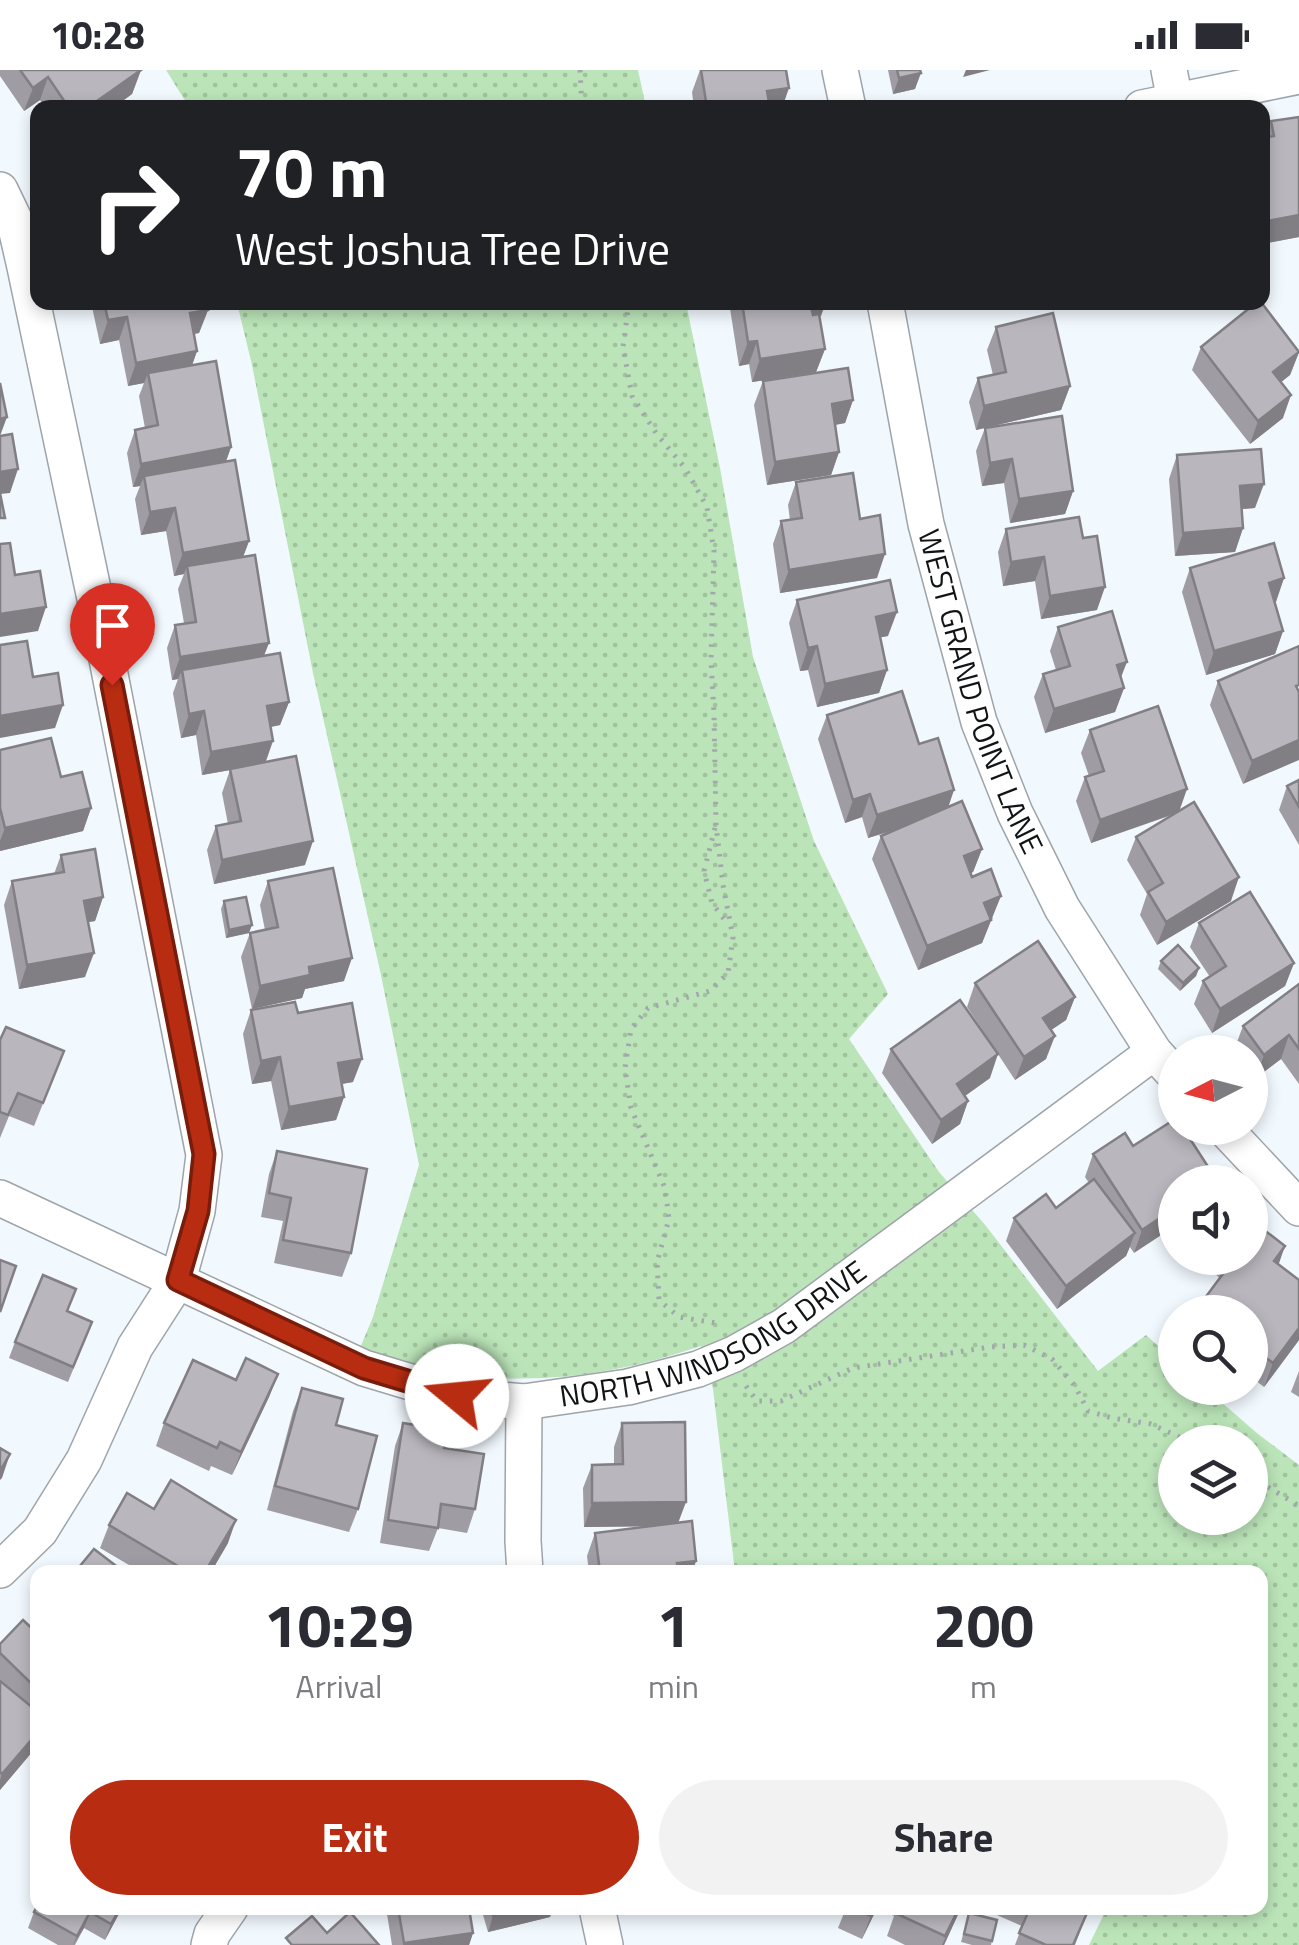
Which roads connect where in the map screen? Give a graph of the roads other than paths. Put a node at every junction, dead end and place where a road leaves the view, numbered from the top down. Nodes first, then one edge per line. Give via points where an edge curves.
1 (840, 70) edge
2 (1299, 76) edge
3 (1162, 93) edge
4 (846, 100) edge
5 (0, 190) edge
6 (30, 291) edge
7 (34, 310) edge
8 (886, 310) edge
9 (1158, 1054) edge
10 (1158, 1067) edge
11 (1240, 1145) edge
12 (0, 1198) edge
13 (1299, 1208) edge
14 (178, 1280) junction
15 (524, 1402) junction
16 (525, 1565) edge
17 (0, 1570) edge
18 (225, 1915) edge
19 (599, 1915) edge
20 (209, 1945) edge
21 (605, 1945) edge

1 - 4 street
2 - 3 street
5 - 6 street via 14,219
7 - 14 street via 204,1154 198,1211
8 - 9 street, WEST GRAND POINT LANE via 926,524 979,722 1062,908
10 - 15 street, NORTH WINDSONG DRIVE via 734,1354 628,1388
11 - 13 street
12 - 14 street, NORTH WINDSONG DRIVE
14 - 15 street, NORTH WINDSONG DRIVE via 364,1368 457,1396
14 - 17 street via 136,1347 84,1460 40,1531
15 - 16 street
18 - 20 street
19 - 21 street

